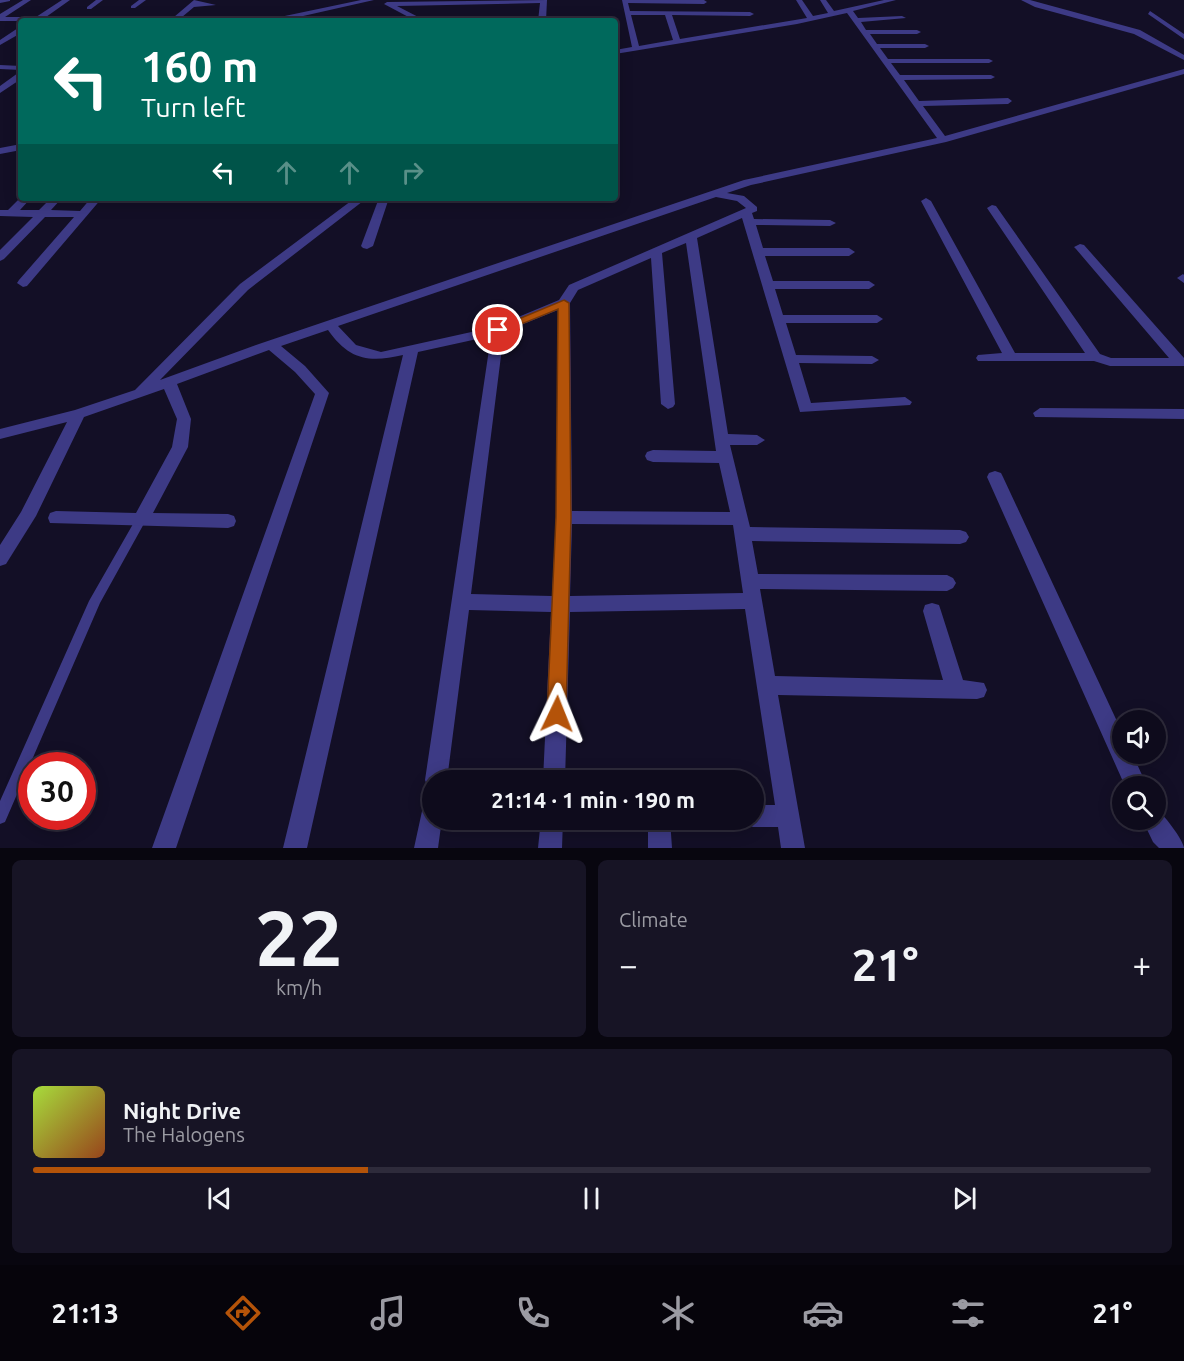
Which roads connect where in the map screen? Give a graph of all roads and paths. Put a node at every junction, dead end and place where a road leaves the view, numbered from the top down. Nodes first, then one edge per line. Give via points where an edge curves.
1 (28, 0) edge
2 (67, 0) edge
3 (100, 0) edge
4 (143, 0) edge
5 (371, 0) edge
6 (799, 0) edge
7 (823, 0) edge
8 (861, 0) edge
9 (893, 0) edge
10 (1024, 0) edge
11 (0, 1) edge
12 (7, 1) edge
13 (544, 1) edge
14 (625, 1) edge
15 (386, 2) edge
16 (704, 2) edge
17 (194, 3) edge
18 (715, 4) dead end
19 (213, 5) dead end
20 (134, 7) dead end
21 (867, 7) junction
22 (89, 8) dead end
23 (533, 11) dead end
24 (545, 11) junction
25 (849, 11) junction
26 (628, 13) junction
27 (668, 13) junction
28 (1150, 13) dead end
29 (708, 14) junction
30 (750, 14) dead end
31 (832, 14) junction
32 (0, 18) edge
33 (40, 18) edge
34 (176, 18) edge
35 (293, 18) edge
36 (416, 18) edge
37 (543, 18) edge
38 (902, 18) dead end
39 (18, 19) edge
40 (811, 19) junction
41 (855, 20) junction
42 (18, 32) edge
43 (864, 32) junction
44 (917, 32) dead end
45 (714, 35) junction
46 (1184, 37) edge
47 (677, 42) junction
48 (0, 43) edge
49 (874, 46) junction
50 (925, 46) dead end
51 (636, 49) junction
52 (618, 52) edge
53 (1184, 58) edge
54 (885, 61) junction
55 (988, 61) dead end
56 (0, 68) edge
57 (18, 68) edge
58 (1184, 71) edge
59 (18, 77) edge
60 (991, 77) dead end
61 (897, 78) junction
62 (0, 90) edge
63 (1008, 101) dead end
64 (916, 104) junction
65 (943, 140) junction
66 (18, 148) edge
67 (0, 151) edge
68 (716, 193) junction
69 (22, 201) edge
70 (54, 201) edge
71 (94, 201) edge
72 (358, 201) edge
73 (383, 201) edge
74 (926, 201) dead end
75 (992, 208) dead end
76 (5, 213) edge
77 (41, 214) junction
78 (83, 214) junction
79 (748, 217) junction
80 (830, 223) dead end
81 (691, 237) junction
82 (367, 246) dead end
83 (1080, 247) dead end
84 (758, 252) junction
85 (849, 252) dead end
86 (656, 253) junction
87 (0, 257) edge
88 (23, 284) dead end
89 (768, 285) junction
90 (869, 285) dead end
91 (564, 303) junction
92 (778, 319) junction
93 (878, 319) dead end
94 (331, 325) junction
95 (498, 330) junction
96 (271, 345) junction
97 (411, 351) junction
98 (1095, 357) junction
99 (983, 358) dead end
100 (1011, 358) junction
101 (790, 359) junction
102 (872, 360) dead end
103 (1182, 362) edge
104 (169, 383) junction
105 (137, 394) junction
106 (905, 402) dead end
107 (668, 404) dead end
108 (1040, 412) dead end
109 (78, 414) junction
110 (1184, 414) edge
111 (0, 434) edge
112 (757, 440) dead end
113 (723, 448) junction
114 (652, 456) dead end
115 (995, 477) dead end
116 (564, 517) junction
117 (56, 518) dead end
118 (141, 520) junction
119 (228, 520) dead end
120 (741, 527) junction
121 (960, 537) dead end
122 (0, 559) edge
123 (750, 580) junction
124 (947, 583) dead end
125 (754, 601) junction
126 (462, 602) junction
127 (561, 604) junction
128 (932, 611) dead end
129 (767, 685) junction
130 (956, 689) junction
131 (977, 690) dead end
132 (437, 770) edge
133 (554, 770) edge
134 (1131, 776) edge
135 (764, 816) edge
136 (789, 816) junction
137 (0, 817) edge
138 (429, 830) edge
139 (551, 830) edge
140 (659, 830) edge
141 (1159, 830) edge
142 (164, 848) edge
143 (295, 848) edge
144 (426, 848) edge
145 (550, 848) edge
146 (660, 848) edge
147 (793, 848) edge
148 (1175, 848) edge

1 - 32 street
2 - 33 street
3 - 22 street
4 - 20 street
5 - 35 street
6 - 40 street
7 - 31 street
8 - 21 street
9 - 21 street
10 - 53 street via 1145,34
11 - 12 street
13 - 15 street
13 - 24 street
14 - 16 street
14 - 26 street
15 - 36 street
16 - 18 street
16 - 29 street
17 - 19 street
17 - 34 street
21 - 25 street
23 - 24 street
24 - 37 street
25 - 31 street
25 - 41 street
26 - 27 street
26 - 51 street
27 - 29 street
27 - 47 street
28 - 46 street
29 - 30 street
29 - 45 street
31 - 40 street
32 - 39 street
38 - 41 street
40 - 45 street
41 - 43 street
42 - 48 street
43 - 44 street
43 - 49 street
45 - 47 street
47 - 51 street
49 - 50 street
49 - 54 street
51 - 52 street
54 - 55 street
54 - 61 street
56 - 57 street
58 - 65 street
59 - 62 street
60 - 61 street
61 - 64 street
63 - 64 street
64 - 65 street
65 - 68 street via 748,182
66 - 67 street
68 - 79 street via 740,198 751,205
68 - 94 street
69 - 76 street
70 - 77 street
71 - 78 street
72 - 105 street via 244,287
73 - 82 street
74 - 100 street
75 - 98 street
76 - 77 street
77 - 78 street
77 - 87 street
78 - 88 street
79 - 80 street
79 - 81 street
79 - 84 street
81 - 86 street
81 - 113 street
83 - 103 street
84 - 85 street
84 - 89 street
86 - 91 street via 573,288
86 - 107 street
89 - 90 street
89 - 92 street
91 - 95 street
91 - 116 street
92 - 93 street
92 - 101 street
94 - 96 street
94 - 97 street via 344,344 362,355
95 - 97 street
95 - 126 street
96 - 104 street
96 - 142 street via 322,393
97 - 143 street
98 - 100 street
98 - 103 street via 1110,362
99 - 100 street
101 - 102 street
101 - 106 street via 805,408
104 - 105 street
104 - 118 street via 183,418 180,447
105 - 109 street
108 - 110 street
109 - 111 street
109 - 122 street via 28,516
112 - 113 street
113 - 114 street
113 - 120 street
115 - 134 street
116 - 120 street
116 - 127 street
117 - 118 street
118 - 119 street
118 - 137 lane via 95,601
120 - 121 street
120 - 123 street
123 - 124 street
123 - 125 street
125 - 127 street
125 - 129 street
126 - 127 street
126 - 132 street
127 - 133 street
128 - 130 street
129 - 130 street
129 - 136 street
130 - 131 street
135 - 136 street
136 - 147 street
138 - 144 street
139 - 145 street
140 - 146 street
141 - 148 street

